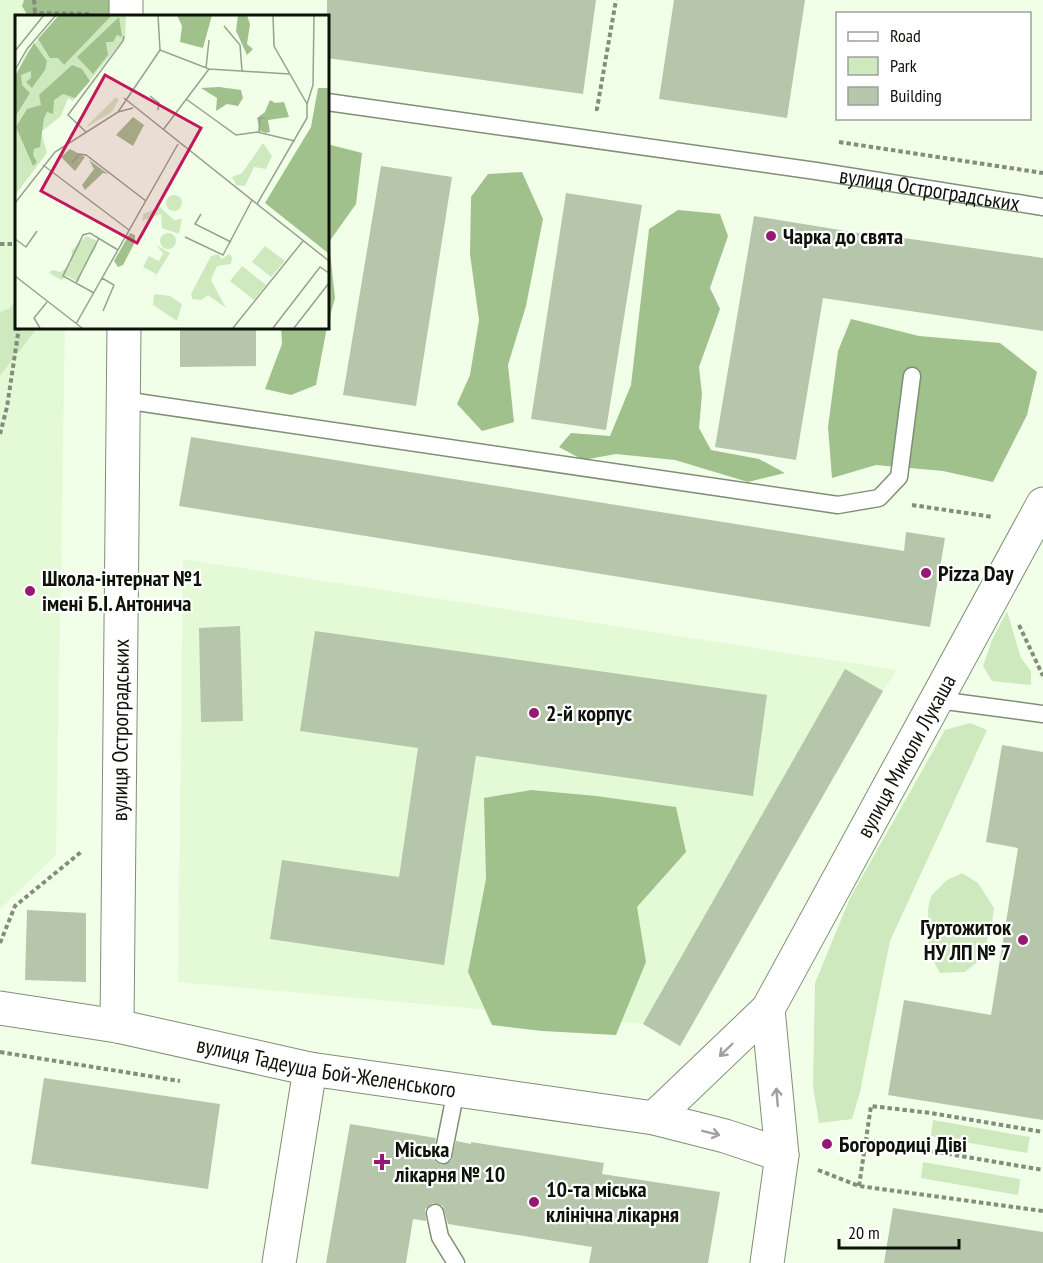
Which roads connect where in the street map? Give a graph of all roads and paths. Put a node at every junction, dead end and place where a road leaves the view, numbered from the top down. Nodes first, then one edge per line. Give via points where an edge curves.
1 (34, 0) edge
2 (616, 0) edge
3 (94, 14) dead end
4 (35, 15) edge
5 (328, 102) edge
6 (597, 109) dead end
7 (839, 142) dead end
8 (1043, 173) edge
9 (1043, 207) edge
10 (19, 328) edge
11 (124, 328) edge
12 (912, 376) dead end
13 (123, 400) junction
14 (0, 434) edge
15 (879, 498) junction
16 (1043, 504) edge
17 (1000, 518) dead end
18 (938, 700) junction
19 (1043, 714) edge
20 (89, 845) dead end
21 (0, 943) edge
22 (0, 1008) edge
23 (768, 1009) junction
24 (117, 1026) junction
25 (0, 1052) edge
26 (310, 1069) junction
27 (190, 1083) dead end
28 (456, 1090) junction
29 (654, 1118) junction
30 (1043, 1132) edge
31 (866, 1140) junction
32 (443, 1155) dead end
33 (782, 1155) junction
34 (1043, 1170) edge
35 (859, 1186) junction
36 (1043, 1211) edge
37 (435, 1213) dead end
38 (279, 1263) edge
39 (456, 1263) edge
40 (767, 1263) edge

1 - 4 path
2 - 6 path
3 - 4 path
5 - 9 lane, вулиця Остроградських
7 - 8 path
10 - 14 path
11 - 13 street, вулиця Остроградських
12 - 15 lane via 899,477
13 - 15 lane via 838,505
13 - 24 street, вулиця Остроградських
15 - 17 path
16 - 18 street, вулиця Миколи Лукаша
18 - 19 lane
18 - 23 street, вулиця Миколи Лукаша
20 - 21 path via 15,906
22 - 24 street, вулиця Тадеуша Бой-Желенського
23 -> 29 street, вулиця Миколи Лукаша
33 -> 23 street
24 - 26 street, вулиця Тадеуша Бой-Желенського
25 - 27 path
26 - 28 street, вулиця Тадеуша Бой-Желенського
26 - 38 street
28 - 29 street, вулиця Тадеуша Бой-Желенського
28 - 32 lane
29 -> 33 street
30 - 31 path via 871,1106
31 - 34 path
31 - 35 path
33 - 35 path
33 - 40 street
35 - 36 path
37 - 39 lane via 440,1237

